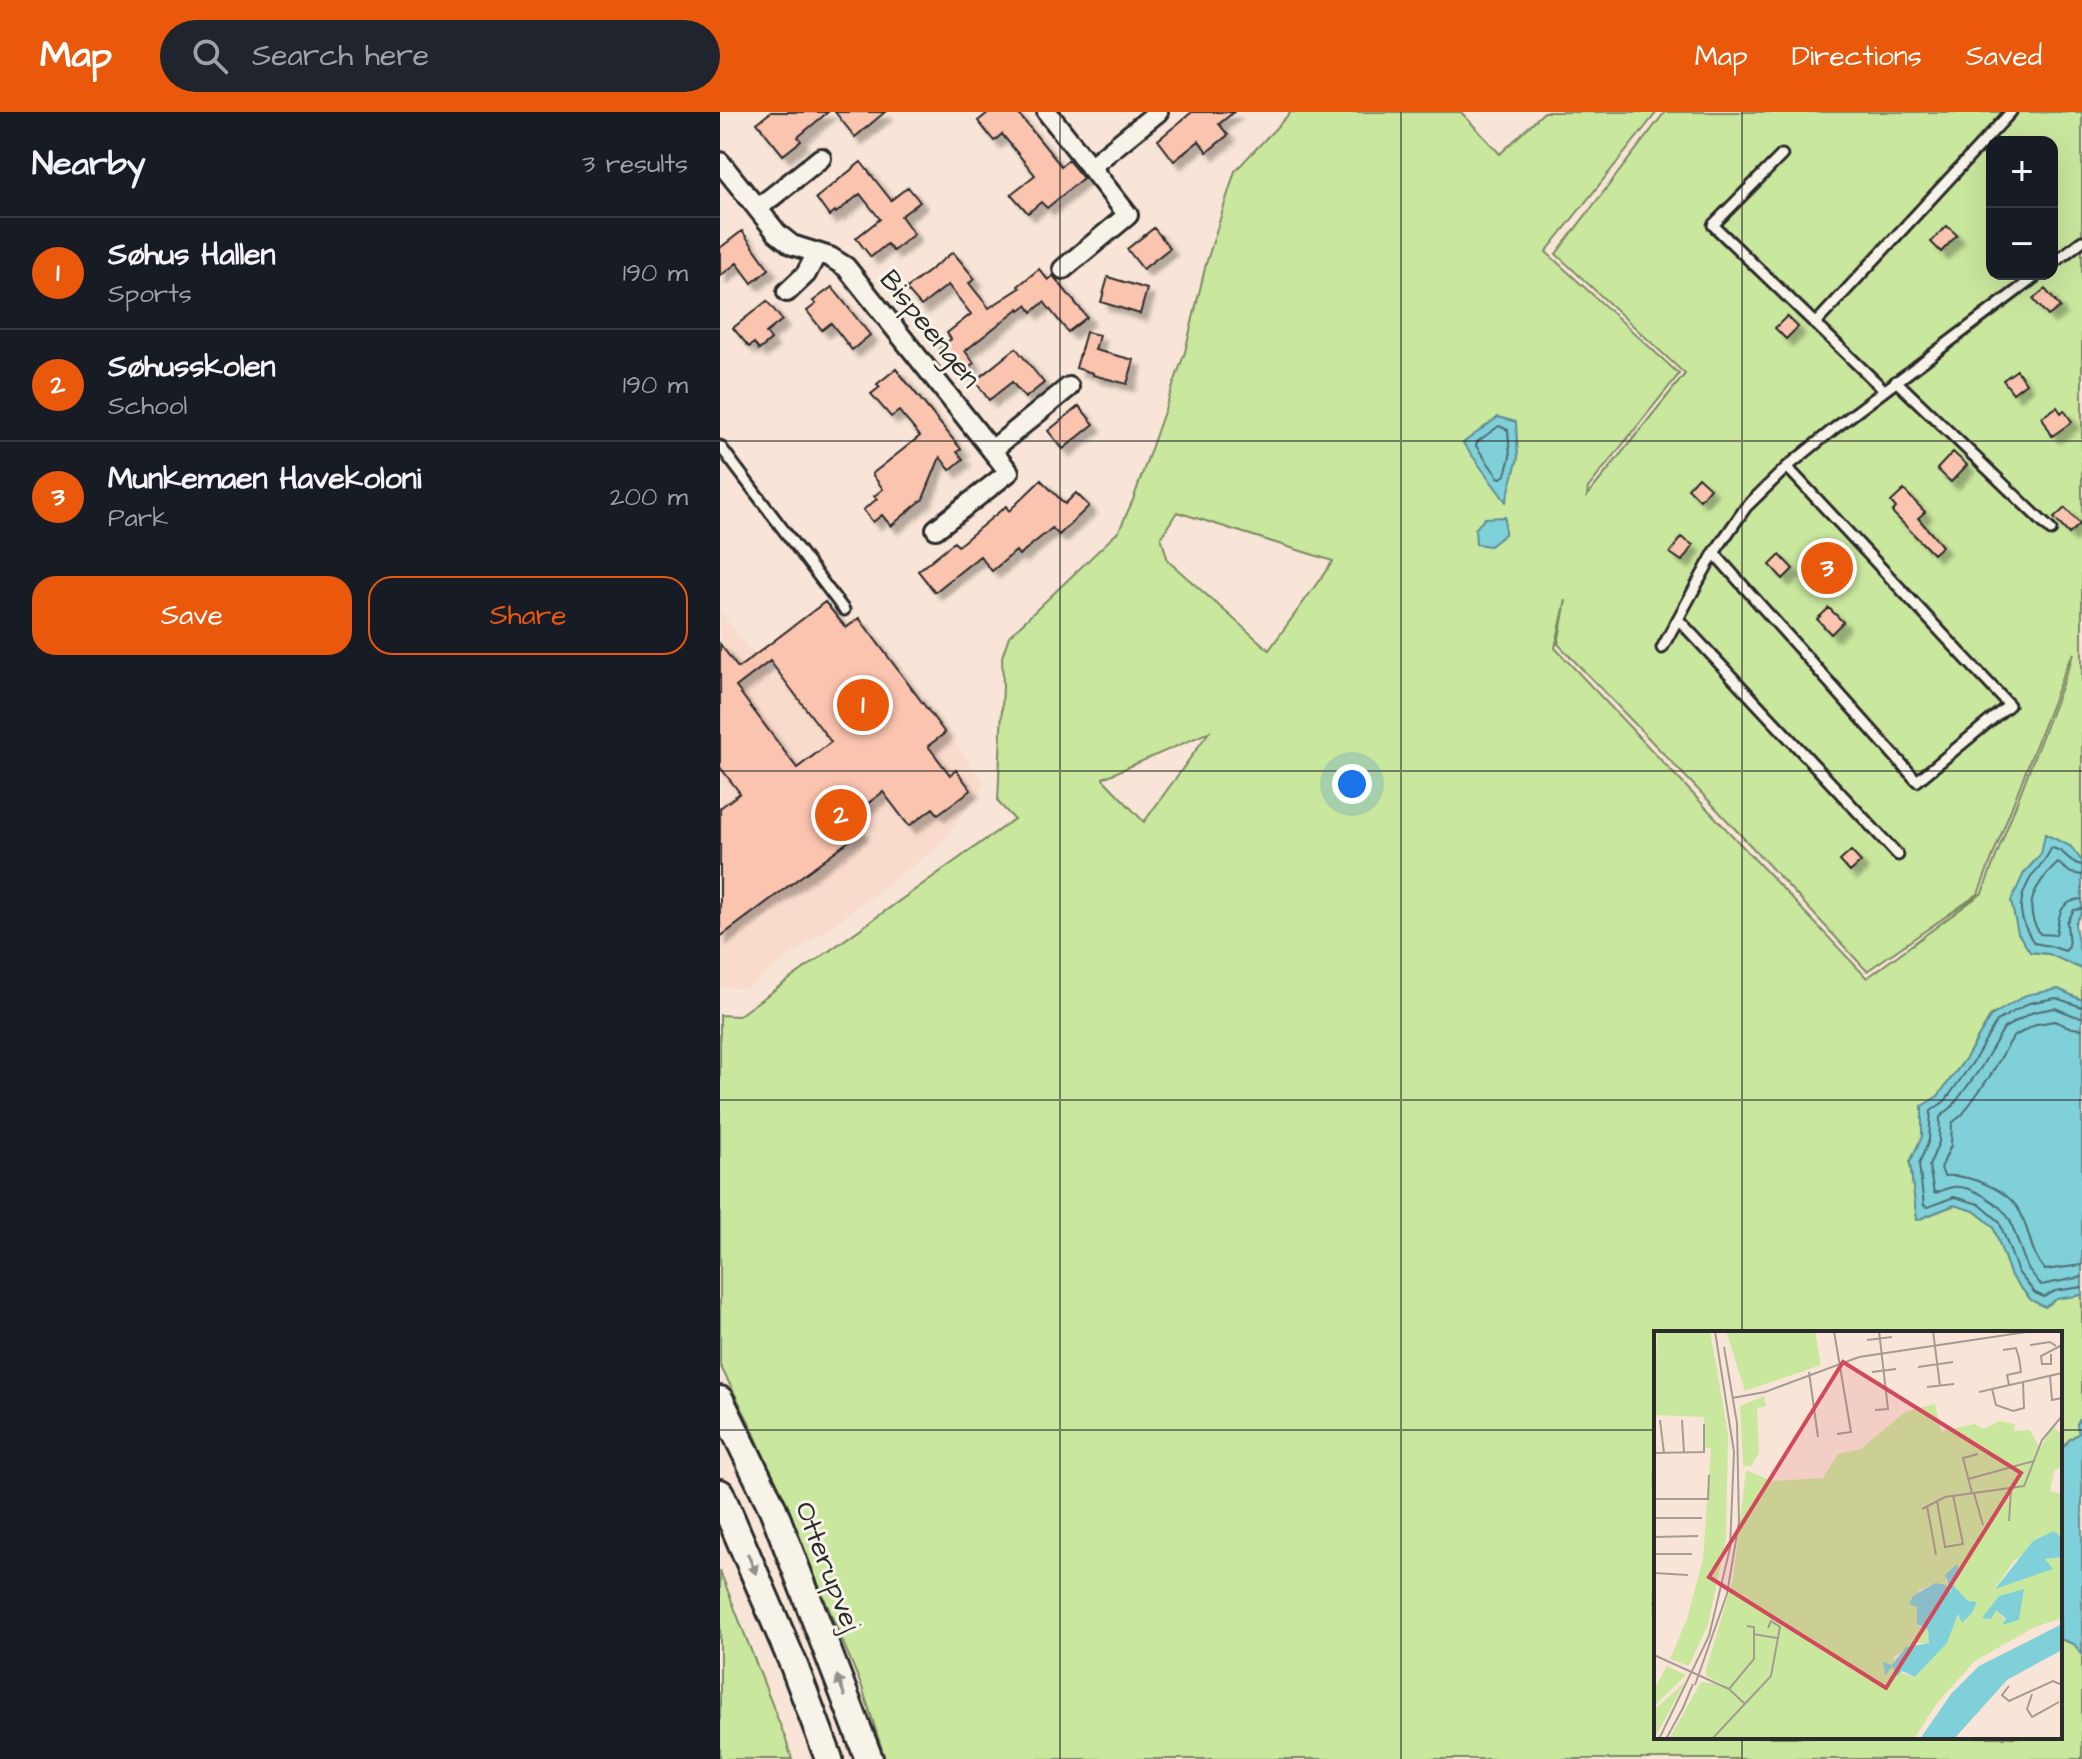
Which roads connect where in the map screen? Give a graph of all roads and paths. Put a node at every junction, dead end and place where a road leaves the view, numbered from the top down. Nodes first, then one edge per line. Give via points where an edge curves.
1 (1047, 112) edge
2 (1158, 112) edge
3 (2011, 112) edge
4 (1782, 155) dead end
5 (821, 158) dead end
6 (720, 162) edge
7 (1090, 167) junction
8 (758, 208) junction
9 (2082, 241) edge
10 (817, 253) junction
11 (2058, 259) edge
12 (1063, 269) dead end
13 (2031, 280) edge
14 (787, 292) dead end
15 (1815, 324) junction
16 (1896, 381) junction
17 (1069, 387) dead end
18 (1884, 390) junction
19 (720, 446) edge
20 (992, 450) junction
21 (1787, 467) junction
22 (936, 529) dead end
23 (2051, 530) dead end
24 (1714, 553) junction
25 (844, 610) dead end
26 (1678, 619) junction
27 (1662, 648) dead end
28 (1898, 855) dead end
29 (720, 1400) edge
30 (720, 1493) edge
31 (829, 1759) edge
32 (869, 1759) edge

1 - 7 street
2 - 7 street
3 - 15 lane
4 - 15 lane via 1713,225
5 - 8 street
6 - 8 street, Bispeengen
7 - 12 street via 1128,215
8 - 10 street, Bispeengen via 792,245
9 - 11 lane
10 - 14 street via 806,274
10 - 20 street, Bispeengen via 846,267
13 - 16 lane
15 - 18 lane
16 - 18 lane
16 - 23 lane
17 - 20 street
18 - 21 lane
19 - 25 lane
20 - 22 street, Bispeengen via 1009,472
21 - 24 lane via 1746,507
21 - 24 lane via 2009,705 1917,781
24 - 26 lane
26 - 27 lane
26 - 28 lane
32 -> 29 main road, Otterupvej via 773,1509
30 -> 31 main road

